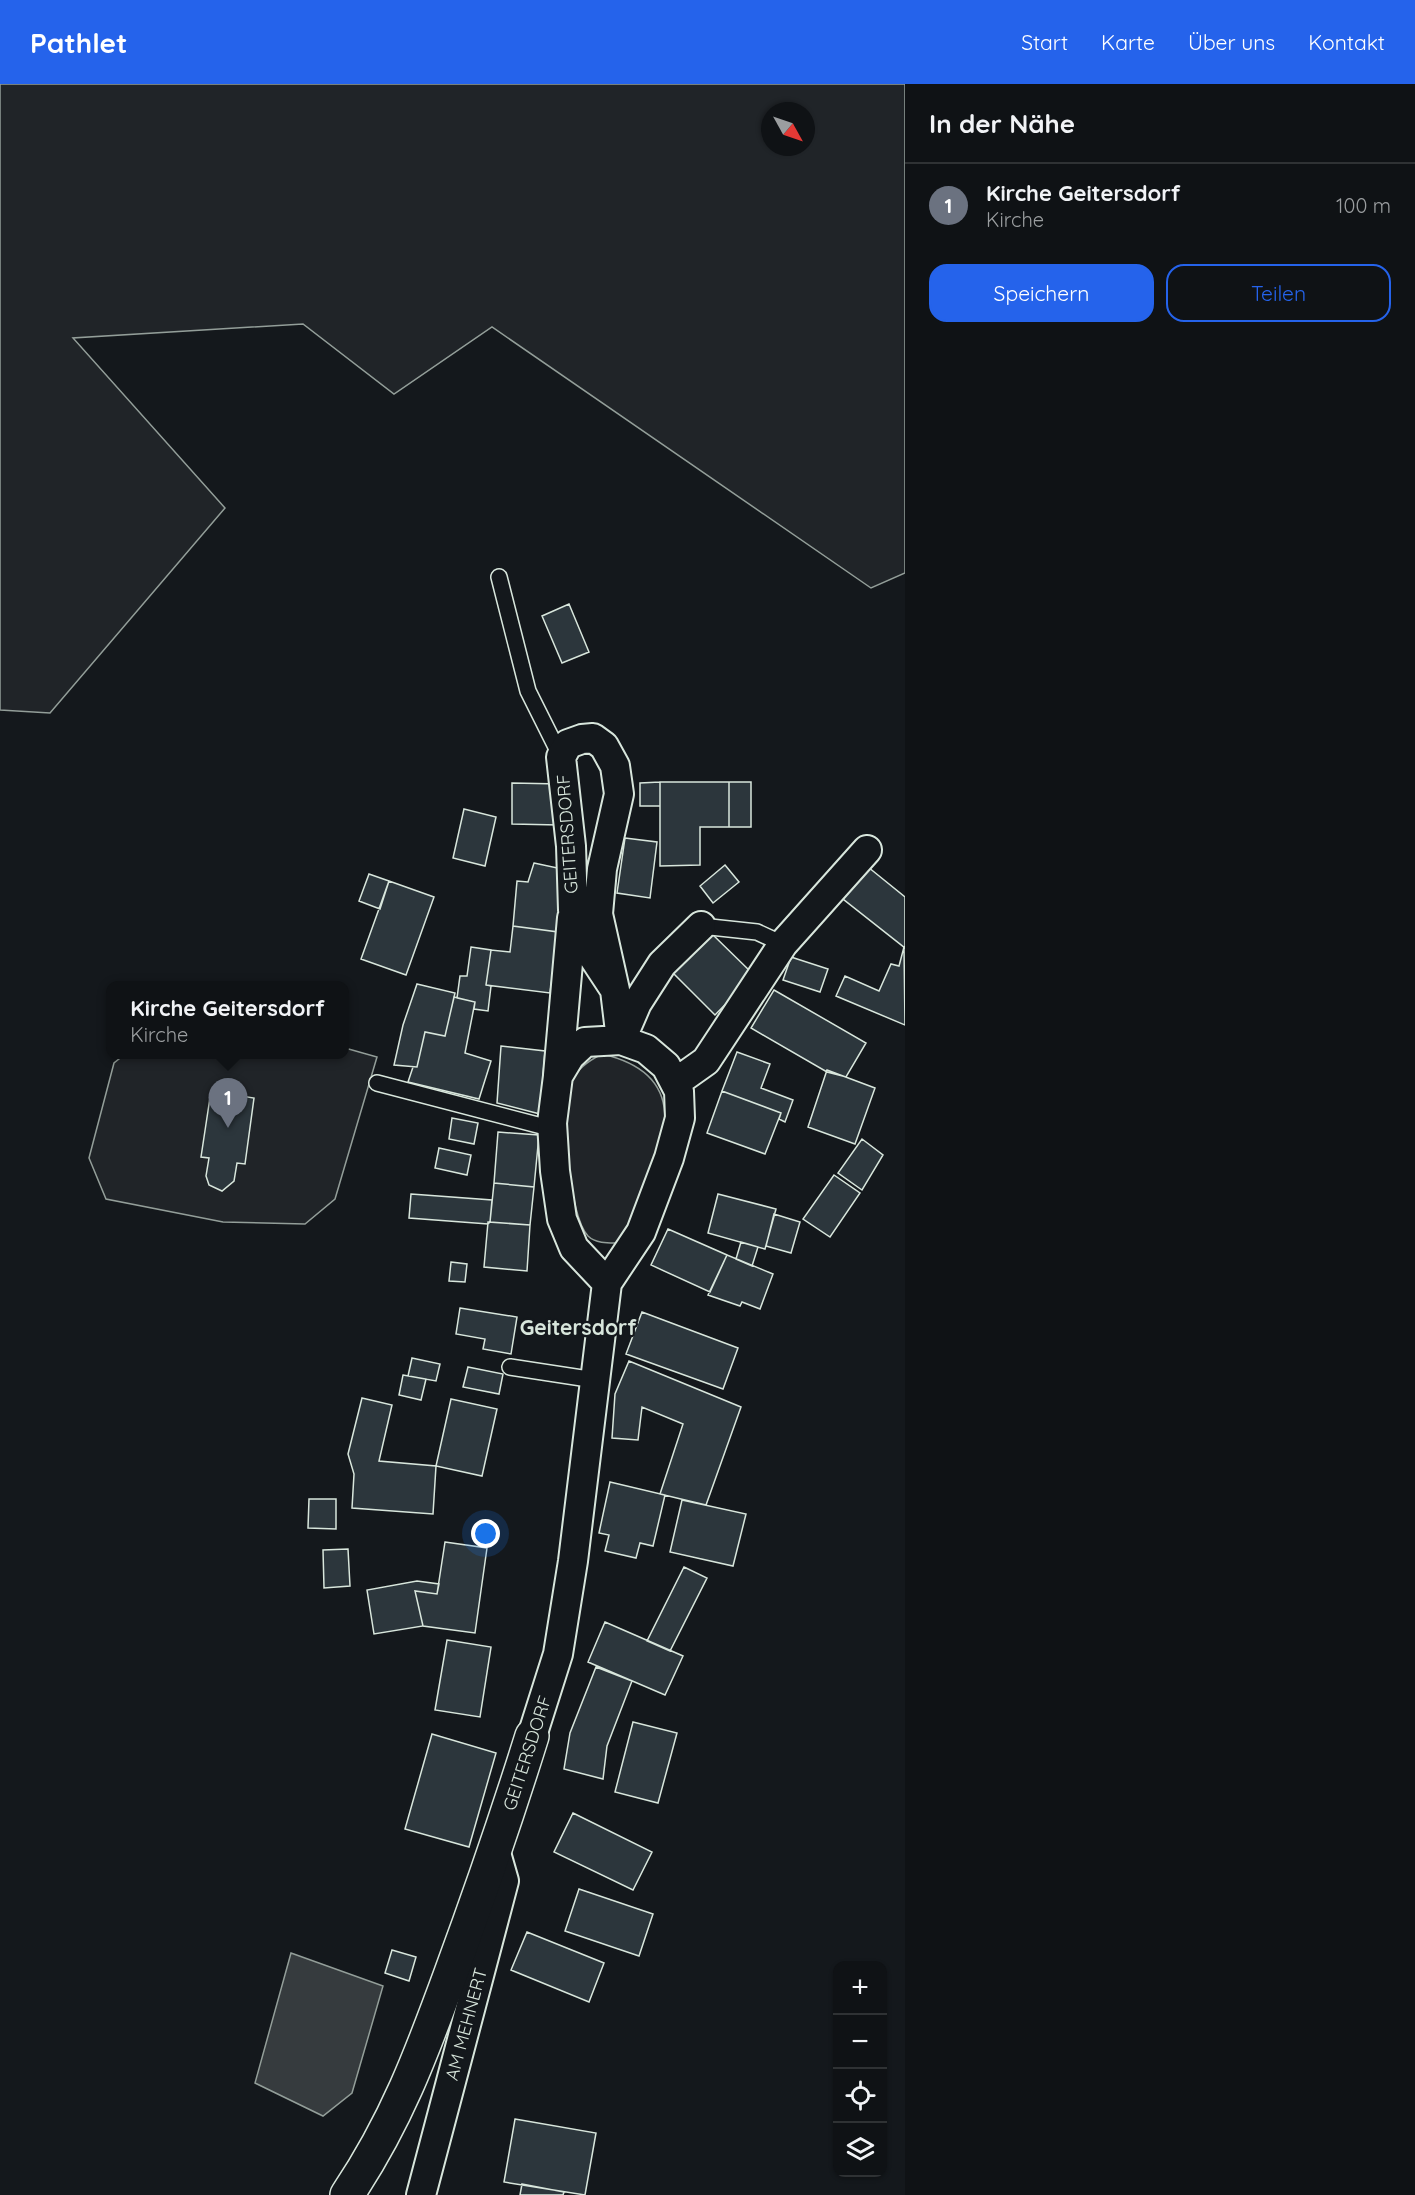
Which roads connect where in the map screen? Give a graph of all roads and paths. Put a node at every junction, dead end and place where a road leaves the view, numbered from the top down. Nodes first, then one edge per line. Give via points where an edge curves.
1 (499, 577) dead end
2 (561, 757) junction
3 (867, 850) dead end
4 (573, 910) junction
5 (701, 927) joint
6 (783, 944) junction
7 (615, 990) junction
8 (621, 1040) junction
9 (558, 1076) junction
10 (377, 1083) dead end
11 (675, 1083) junction
12 (553, 1129) junction
13 (607, 1283) junction
14 (510, 1367) dead end
15 (595, 1380) junction
16 (532, 1736) joint
17 (496, 1853) junction
18 (347, 2195) edge
19 (421, 2195) edge

1 - 2 lane via 528,691
2 - 4 street, GEITERSDORF via 571,846
2 - 7 street, GEITERSDORF via 568,744 593,738 604,746 615,766 619,794 602,869 598,914
3 - 6 street
4 - 7 street, GEITERSDORF via 586,946
4 - 9 street
5 - 6 lane via 757,932
5 - 8 street via 662,964 637,1003
6 - 11 street via 706,1062
7 - 8 street, GEITERSDORF
8 - 9 street, GEITERSDORF via 585,1042 570,1056
8 - 11 street, GEITERSDORF via 646,1049 666,1066
9 - 12 street, GEITERSDORF
10 - 12 lane
11 - 13 street, GEITERSDORF via 680,1119 669,1158 641,1232
12 - 13 street, GEITERSDORF via 562,1219 574,1248
13 - 15 street, GEITERSDORF
14 - 15 lane
15 - 16 street, GEITERSDORF via 558,1654
16 - 17 street, GEITERSDORF
17 - 18 street, GEITERSDORF via 417,2066 392,2123
17 - 19 street, AM MEHNERT via 504,1881

